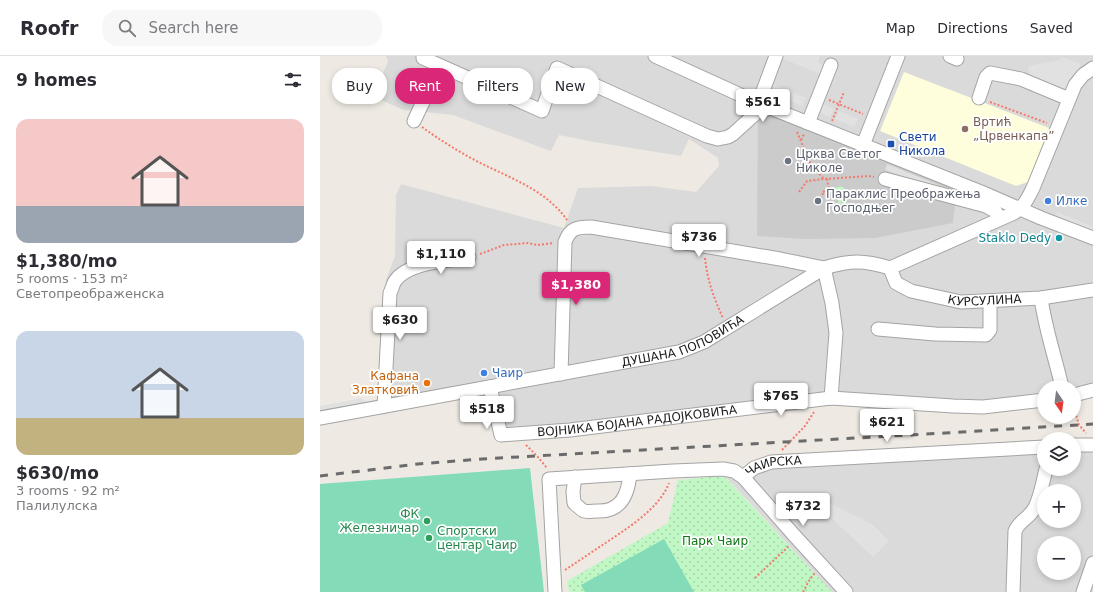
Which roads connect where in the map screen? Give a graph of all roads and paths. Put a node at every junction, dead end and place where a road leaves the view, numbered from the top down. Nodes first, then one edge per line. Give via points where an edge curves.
1 (424, 56) edge
2 (655, 56) edge
3 (776, 56) edge
4 (898, 56) edge
5 (556, 62) edge
6 (831, 64) dead end
7 (440, 66) junction
8 (1093, 68) edge
9 (819, 73) dead end
10 (844, 92) dead end
11 (819, 96) junction
12 (1069, 98) junction
13 (984, 100) joint
14 (758, 103) junction
15 (839, 104) junction
16 (874, 119) junction
17 (414, 121) dead end
18 (831, 122) dead end
19 (1047, 123) dead end
20 (802, 125) junction
21 (432, 134) dead end
22 (863, 145) junction
23 (826, 178) junction
24 (885, 179) joint
25 (799, 192) dead end
26 (823, 195) dead end
27 (1020, 209) junction
28 (1000, 218) junction
29 (573, 230) junction
30 (1093, 238) edge
31 (565, 242) junction
32 (705, 246) junction
33 (469, 258) joint
34 (824, 268) junction
35 (890, 268) junction
36 (1093, 290) edge
37 (1041, 298) junction
38 (990, 301) junction
39 (728, 328) junction
40 (878, 330) dead end
41 (561, 374) junction
42 (1060, 380) edge
43 (490, 387) junction
44 (1093, 390) edge
45 (1081, 393) edge
46 (831, 398) junction
47 (1037, 401) edge
48 (384, 406) junction
49 (320, 418) edge
50 (1079, 424) edge
51 (805, 426) dead end
52 (516, 434) junction
53 (1091, 441) edge
54 (1081, 444) edge
55 (1037, 447) edge
56 (771, 462) junction
57 (630, 474) junction
58 (1044, 476) edge
59 (743, 477) junction
60 (575, 478) junction
61 (549, 479) junction
62 (670, 480) dead end
63 (792, 543) dead end
64 (1093, 563) edge
65 (818, 570) dead end
66 (554, 577) junction
67 (755, 578) dead end
68 (555, 592) edge
69 (802, 592) edge
70 (846, 592) edge
71 (1013, 592) edge
72 (1082, 592) edge

1 - 7 street via 423,58
2 - 14 street
3 - 14 street
4 - 16 street
5 - 7 street via 542,111
5 - 14 street via 707,136 723,139 733,134 754,115
6 - 11 street
7 - 17 street
8 - 12 street via 1074,82
9 - 20 street
10 - 15 path
11 - 15 path
11 - 20 street
12 - 13 street via 1021,79 990,73 986,77
12 - 27 street via 1033,188
13 - 19 path
14 - 20 street
15 - 16 path
15 - 18 path
16 - 22 street
20 - 22 street
20 - 23 path via 811,165
21 - 29 path via 550,200
22 - 27 street
23 - 24 path via 869,176
23 - 25 path via 807,181
23 - 26 path via 830,190 822,192
24 - 28 street via 986,206 995,211
27 - 28 street
27 - 30 street
28 - 35 street
29 - 31 street
29 - 32 street via 591,227
31 - 33 path via 504,245
31 - 41 street
32 - 34 street
32 - 39 path via 706,267 712,294
33 - 48 street via 422,265 407,270 395,281 390,293
34 - 35 street, ДУШАНА ПОПОВИЋА via 848,262 871,262
34 - 39 street, ДУШАНА ПОПОВИЋА
34 - 46 street via 836,333
35 - 38 street, КУРСУЛИНА via 896,283 911,292 961,302
36 - 37 street, КУРСУЛИНА
37 - 38 street, КУРСУЛИНА
37 - 42 street via 1047,334
38 - 40 street via 990,330 986,335
39 - 41 street, ДУШАНА ПОПОВИЋА via 704,342 679,352
41 - 43 street, ДУШАНА ПОПОВИЋА
43 - 48 street, ДУШАНА ПОПОВИЋА
43 - 52 street, ВОЈНИКА БОЈАНА РАДОЈКОВИЋА via 501,435
44 - 45 street
46 - 47 street, ВОЈНИКА БОЈАНА РАДОЈКОВИЋА via 983,407
46 - 52 street, ВОЈНИКА БОЈАНА РАДОЈКОВИЋА via 570,430
48 - 49 street, ДУШАНА ПОПОВИЋА
50 - 53 path
51 - 56 path
52 - 61 path via 544,464 549,471
53 - 54 street
55 - 56 street, ЧАИРСКА
56 - 59 street, ЧАИРСКА via 754,468
57 - 59 street, ЧАИРСКА via 723,469 734,471
57 - 60 street, ЧАИРСКА
57 - 60 street via 624,497 616,507 604,512 584,511 574,503
58 - 71 street via 1035,509 1015,531
59 - 70 street
60 - 61 street, ЧАИРСКА
61 - 66 street
62 - 66 path via 666,490 648,512 629,528
63 - 67 path
64 - 72 street
65 - 69 path
66 - 68 street

